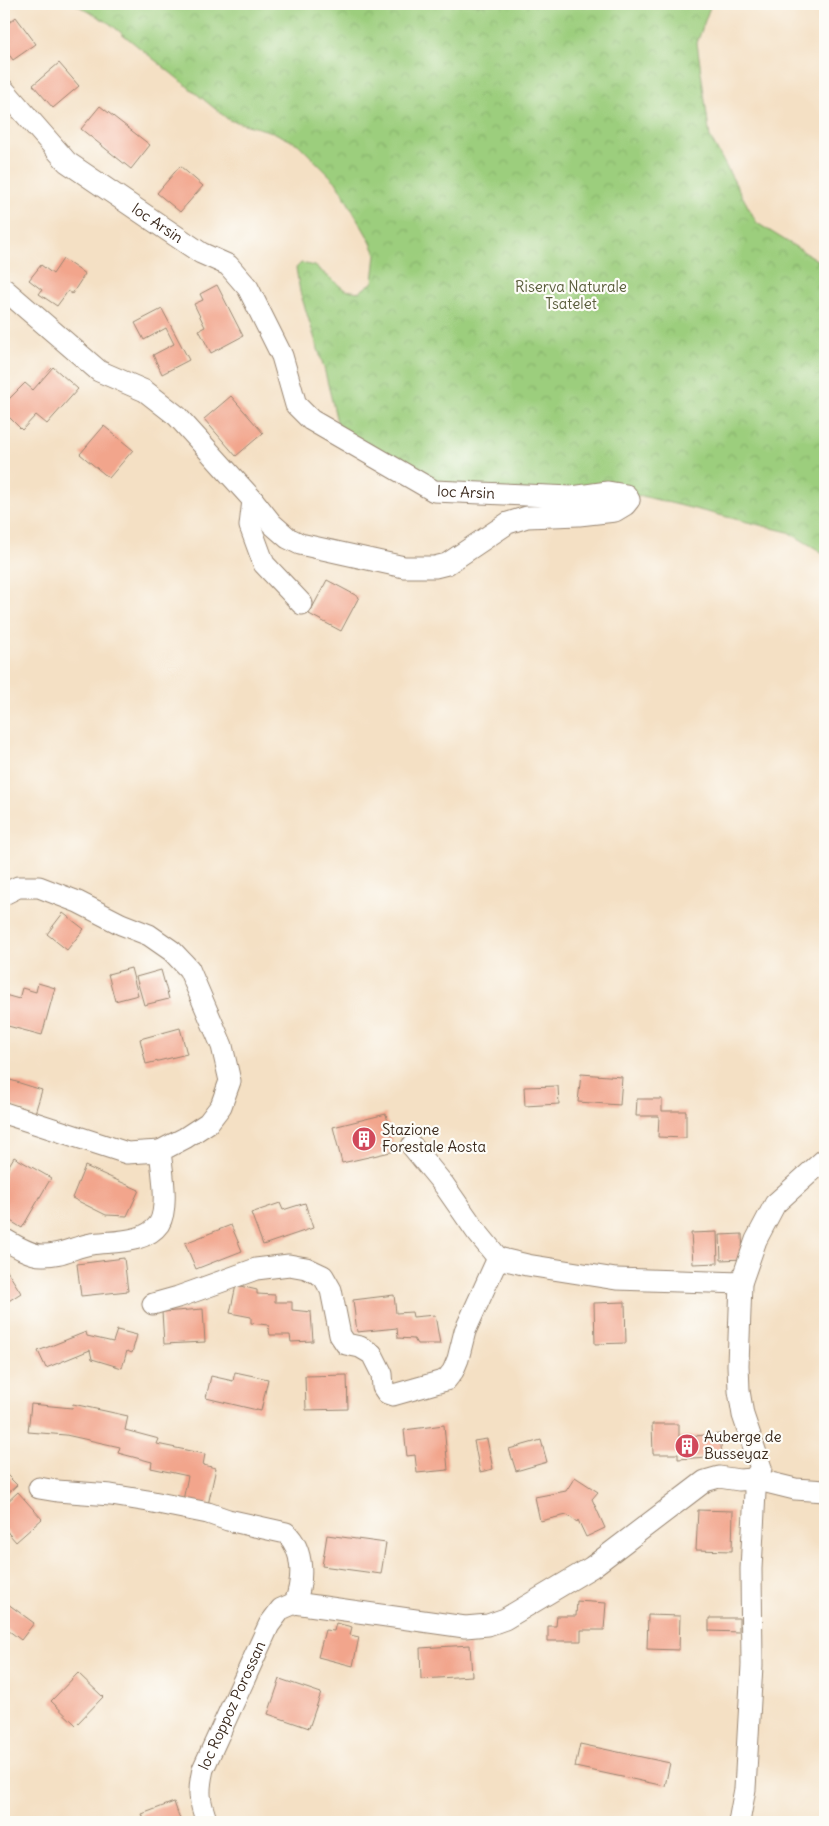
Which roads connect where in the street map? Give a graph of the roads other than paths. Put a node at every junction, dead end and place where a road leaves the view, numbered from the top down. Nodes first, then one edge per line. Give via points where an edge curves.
1 (4, 90) edge
2 (4, 289) edge
3 (253, 500) junction
4 (302, 604) dead end
5 (4, 894) edge
6 (4, 1113) edge
7 (412, 1146) dead end
8 (160, 1152) junction
9 (825, 1159) edge
10 (4, 1239) edge
11 (498, 1258) junction
12 (741, 1283) junction
13 (153, 1304) dead end
14 (754, 1479) junction
15 (39, 1488) dead end
16 (825, 1491) edge
17 (295, 1603) junction
18 (207, 1822) edge
19 (739, 1822) edge

1 - 3 street, loc Arsin via 67,162 201,253 228,265 248,288 282,356 296,405 311,420 434,491 572,497 608,492 626,495 629,500 615,511 517,520 447,564 420,568 300,544 272,524
2 - 3 street, loc Arsin via 99,371 145,391 177,416
3 - 4 street via 250,526 264,564
5 - 8 street via 18,887 39,887 78,902 149,935 172,950 188,969 222,1046 230,1081 221,1106 208,1123
6 - 8 street via 127,1153
7 - 11 street
8 - 10 street via 163,1209 159,1223 147,1234 126,1241 41,1255
9 - 12 street via 776,1204 756,1240
11 - 12 street via 616,1279
11 - 13 street via 465,1331 453,1371 446,1380 393,1395 387,1393 372,1354 346,1344 340,1335 332,1290 323,1276 306,1268 289,1265 256,1269
12 - 14 street via 739,1391 743,1415 761,1468
14 - 16 street via 795,1489
14 - 17 street via 719,1477 705,1480 592,1567 488,1626 465,1627
14 - 19 street via 750,1570 752,1665 745,1789
15 - 17 street via 156,1502 286,1533 292,1538 301,1561 300,1589
17 - 18 street, loc Roppoz Porossan via 281,1609 269,1626 202,1769 200,1804

